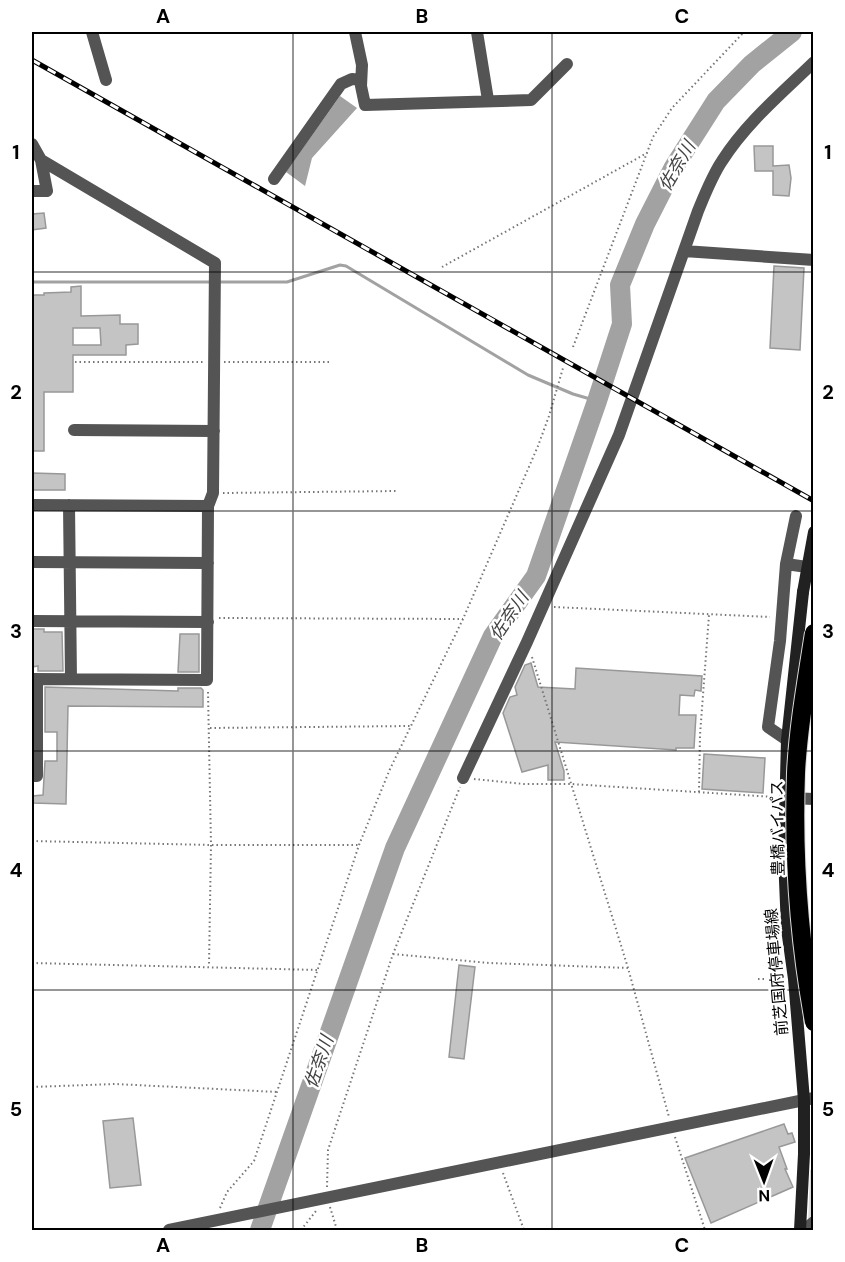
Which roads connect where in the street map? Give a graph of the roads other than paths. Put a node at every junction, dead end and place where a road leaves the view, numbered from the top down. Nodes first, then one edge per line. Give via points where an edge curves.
1 (92, 32) edge
2 (354, 32) edge
3 (477, 32) edge
4 (813, 62) edge
5 (567, 64) dead end
6 (106, 80) dead end
7 (361, 80) junction
8 (488, 100) junction
9 (32, 144) edge
10 (41, 160) junction
11 (274, 180) dead end
12 (32, 191) edge
13 (684, 251) junction
14 (813, 260) edge
15 (74, 430) dead end
16 (214, 431) junction
17 (32, 505) edge
18 (69, 505) junction
19 (208, 506) junction
20 (796, 516) dead end
21 (813, 532) edge
22 (32, 562) edge
23 (70, 562) junction
24 (208, 563) junction
25 (786, 564) junction
26 (813, 568) edge
27 (208, 620) junction
28 (32, 621) edge
29 (70, 621) junction
30 (813, 633) edge
31 (34, 679) edge
32 (71, 679) junction
33 (813, 687) edge
34 (787, 740) junction
35 (32, 776) edge
36 (463, 778) road end
37 (786, 798) junction
38 (813, 799) edge
39 (813, 973) edge
40 (813, 1022) edge
41 (809, 1099) edge
42 (809, 1154) edge
43 (813, 1222) edge
44 (169, 1230) edge
45 (802, 1230) edge

1 - 6 street
2 - 7 street via 362,64
3 - 8 street
4 - 13 street via 723,159
5 - 8 street via 531,100
7 - 8 street via 364,105
7 - 11 street via 341,84
9 - 10 street
10 - 12 street via 47,190
10 - 16 street via 215,263
13 - 14 street
13 - 36 street via 619,435
15 - 16 street
16 - 19 street via 213,493
17 - 18 street
18 - 19 street
18 - 23 street
19 - 24 street
20 - 25 street
21 - 34 main road, 前芝国府停車場線, bridge
22 - 23 street
23 - 24 street
23 - 29 street
24 - 27 street
25 - 26 street
25 - 34 street via 768,727
27 - 29 street
27 - 32 street via 207,680
28 - 29 street
29 - 32 street
30 - 40 highway, 豊橋バイパス, bridge via 796,772 800,928
31 - 32 street
31 - 35 street via 37,776
33 - 39 highway, 豊橋バイパス via 806,769 804,882
34 - 37 main road, 前芝国府停車場線
37 - 38 street
37 - 41 main road, 前芝国府停車場線 via 786,908
41 - 42 main road, 前芝国府停車場線
41 - 44 street
42 - 45 main road, 前芝国府停車場線
43 - 45 street

